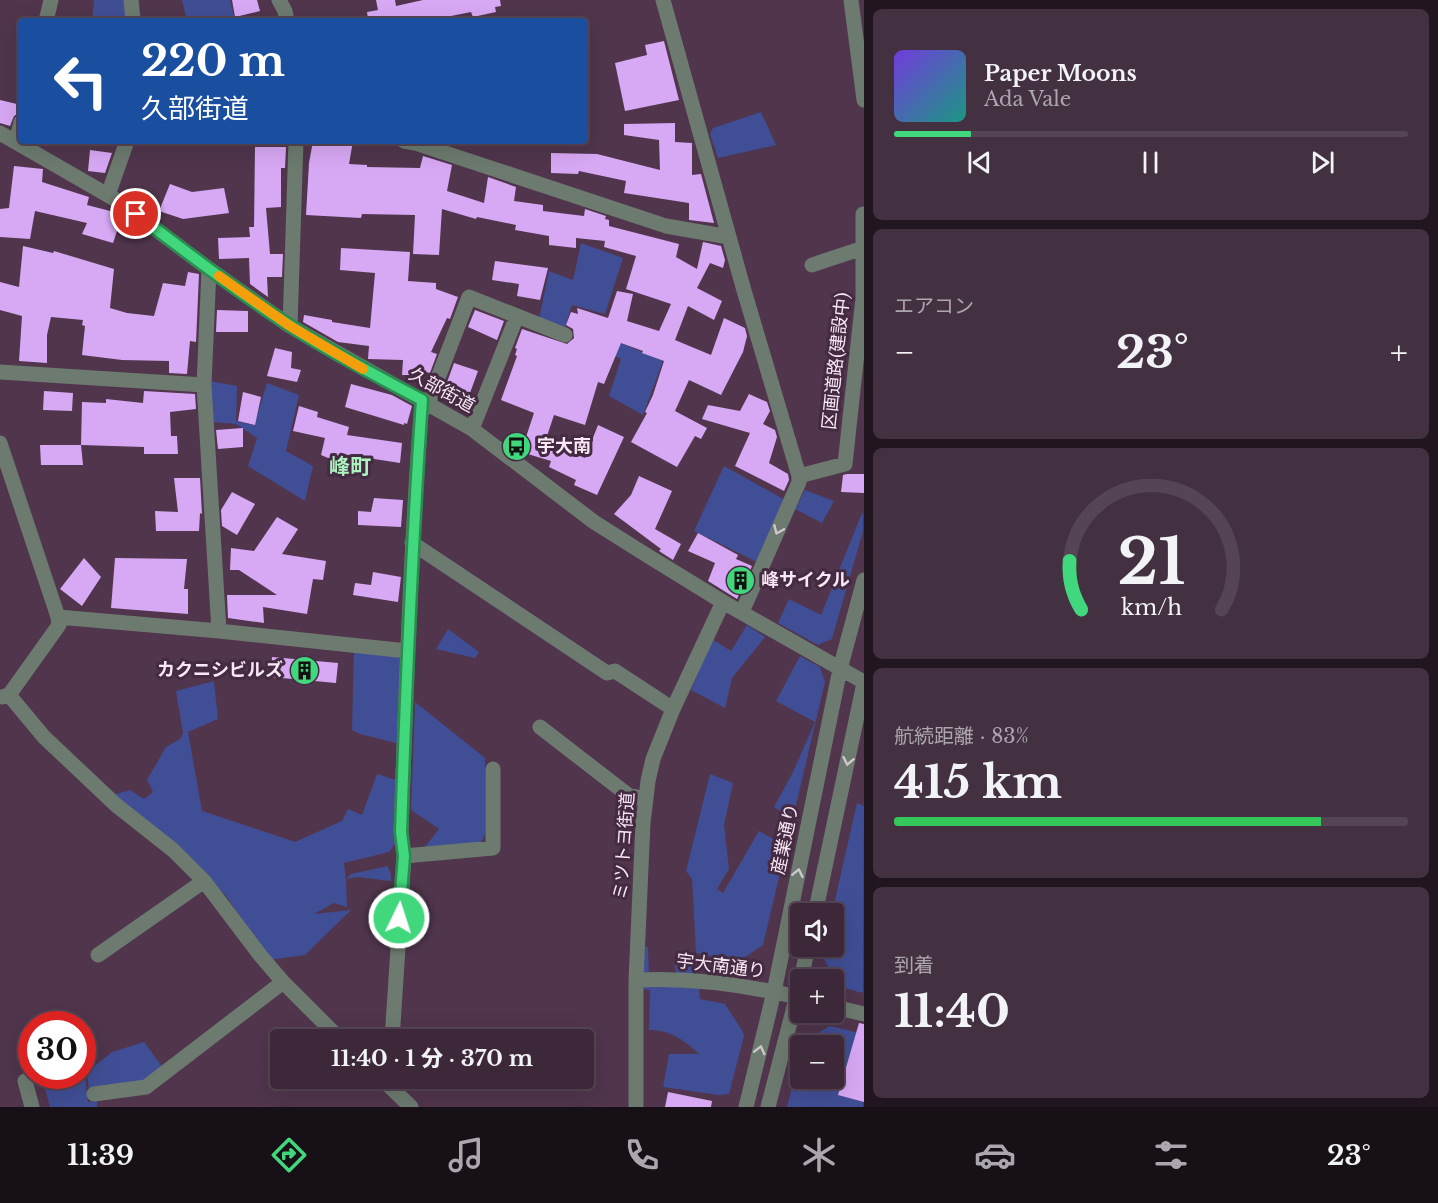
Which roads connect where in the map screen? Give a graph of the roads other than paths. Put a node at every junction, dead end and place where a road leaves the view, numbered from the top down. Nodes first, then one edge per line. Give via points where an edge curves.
1 (51, 0) edge
2 (131, 0) edge
3 (279, 0) edge
4 (663, 0) edge
5 (851, 0) edge
6 (47, 18) edge
7 (133, 18) edge
8 (286, 18) edge
9 (864, 100) edge
10 (0, 133) edge
11 (18, 134) edge
12 (16, 142) joint
13 (19, 144) edge
14 (126, 144) edge
15 (296, 144) edge
16 (413, 144) edge
17 (108, 195) junction
18 (863, 214) edge
19 (729, 237) junction
20 (863, 248) edge
21 (812, 265) dead end
22 (209, 269) junction
23 (517, 316) junction
24 (290, 326) junction
25 (565, 335) dead end
26 (0, 372) edge
27 (204, 385) junction
28 (425, 402) junction
29 (472, 429) junction
30 (0, 442) edge
31 (799, 476) junction
32 (412, 543) junction
33 (864, 580) edge
34 (723, 602) junction
35 (742, 612) junction
36 (58, 617) junction
37 (219, 631) junction
38 (407, 651) junction
39 (840, 669) junction
40 (864, 682) edge
41 (4, 696) edge
42 (673, 710) junction
43 (540, 727) dead end
44 (493, 770) dead end
45 (645, 799) junction
46 (404, 856) junction
47 (204, 881) junction
48 (817, 903) edge
49 (98, 955) dead end
50 (636, 980) junction
51 (284, 982) junction
52 (774, 992) junction
53 (790, 996) edge
54 (844, 1009) edge
55 (864, 1014) edge
56 (792, 1023) edge
57 (330, 1029) edge
58 (393, 1029) edge
59 (27, 1089) edge
60 (394, 1089) edge
61 (94, 1094) dead end
62 (32, 1107) edge
63 (411, 1107) edge
64 (636, 1107) edge
65 (746, 1107) edge
66 (768, 1107) edge

1 - 6 street
2 - 7 street
3 - 8 street
4 - 19 street
5 - 9 street
10 - 12 street, 久部街道
11 - 12 street
13 - 17 street, 久部街道
14 - 17 street
15 - 24 street
16 - 19 street via 666,226
17 - 22 street, 久部街道
18 - 20 street, 区画道路(建設中)
19 - 31 street
20 - 21 street
20 - 31 street, 区画道路(建設中) via 863,298 845,464
22 - 24 street, 久部街道
22 - 27 street
23 - 25 street
23 - 28 street via 469,297
23 - 29 street
24 - 28 street, 久部街道
26 - 27 street
27 - 37 street
28 - 29 street, 久部街道
28 - 32 street
29 - 34 street, 久部街道 via 594,522
30 - 36 street
31 -> 35 street
32 - 38 street
32 - 42 street via 608,673 615,671
33 - 39 street, 産業通り
34 - 35 street, 久部街道
34 - 42 street, ミツトヨ街道
35 - 39 street, 久部街道
36 - 37 street
36 - 41 street via 59,625
37 - 38 street
38 - 46 street via 401,832
39 - 40 street, 久部街道
52 -> 39 street, 産業通り
40 -> 48 street
41 - 47 street via 117,805
42 - 45 street, ミツトヨ街道 via 653,759
43 - 45 street via 628,795
44 - 46 street via 493,848
45 - 50 street, ミツトヨ街道
46 - 58 street
47 - 49 street
47 - 51 street
50 - 52 street, 宇大南通り via 704,980
50 - 64 street, ミツトヨ街道
51 - 57 street
51 - 61 street via 146,1087
52 - 53 street, 宇大南通り
65 -> 52 street, 産業通り
54 - 55 street
56 - 66 street
59 - 62 street
60 - 63 street

